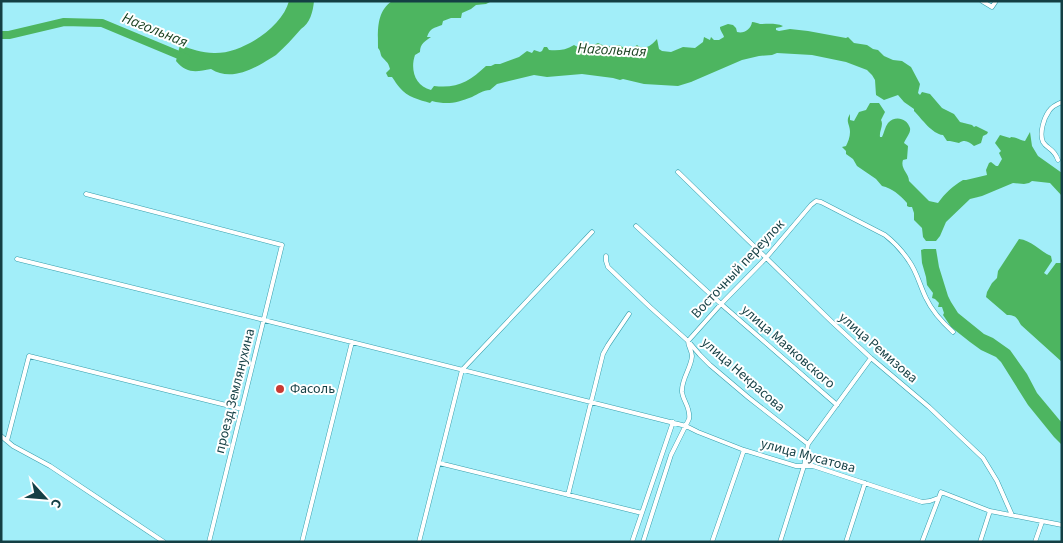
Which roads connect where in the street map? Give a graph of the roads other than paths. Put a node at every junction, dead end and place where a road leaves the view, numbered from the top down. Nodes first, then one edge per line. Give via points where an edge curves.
1 (982, 1) edge
2 (996, 1) edge
3 (1062, 102) edge
4 (1058, 160) dead end
5 (678, 172) dead end
6 (86, 194) dead end
7 (636, 226) dead end
8 (592, 232) dead end
9 (606, 256) dead end
10 (766, 258) junction
11 (17, 260) dead end
12 (721, 304) junction
13 (629, 314) dead end
14 (264, 320) junction
15 (952, 332) dead end
16 (688, 341) junction
17 (352, 342) junction
18 (871, 358) junction
19 (462, 370) junction
20 (591, 402) junction
21 (837, 405) junction
22 (242, 409) junction
23 (673, 422) junction
24 (686, 426) junction
25 (1, 436) edge
26 (7, 441) junction
27 (808, 444) junction
28 (744, 450) junction
29 (438, 463) junction
30 (804, 466) junction
31 (866, 483) junction
32 (568, 495) junction
33 (938, 498) junction
34 (990, 511) junction
35 (642, 513) junction
36 (1012, 515) junction
37 (1042, 522) junction
38 (1062, 525) edge
39 (164, 542) edge
40 (209, 542) edge
41 (302, 542) edge
42 (419, 542) edge
43 (632, 542) edge
44 (643, 542) edge
45 (712, 542) edge
46 (780, 542) edge
47 (846, 542) edge
48 (922, 542) edge
49 (980, 542) edge
50 (1035, 542) edge

1 - 2 street via 992,7
3 - 4 street via 1048,111 1042,134 1044,144 1054,150
5 - 10 street, улица Ремизова
6 - 14 street, проезд Землянухина via 282,245
7 - 12 street, улица Маяковского
8 - 19 street
9 - 16 street, улица Некрасова via 608,267
10 - 12 street, Восточный переулок
10 - 15 street, Восточный переулок via 811,205 821,202 892,241 910,262 933,310
10 - 18 street, улица Ремизова
11 - 14 street, улица Мусатова
12 - 16 street, Восточный переулок
12 - 21 street, улица Маяковского
13 - 20 street via 603,354
14 - 17 street, улица Мусатова
14 - 22 street, проезд Землянухина
16 - 24 street via 692,356 682,390 690,413
16 - 27 street, улица Некрасова via 710,365
17 - 19 street, улица Мусатова
17 - 41 street
18 - 21 street
18 - 36 street, улица Ремизова via 983,458
19 - 20 street, улица Мусатова
19 - 29 street
20 - 23 street, улица Мусатова
20 - 32 street
21 - 27 street
22 - 26 street via 29,356
22 - 40 street, проезд Землянухина
23 - 24 street, улица Мусатова
23 - 35 street
24 - 28 street, улица Мусатова
24 - 44 street via 671,455
25 - 26 street
26 - 39 street
27 - 30 street
28 - 30 street, улица Мусатова
28 - 45 street
29 - 32 street
29 - 42 street
30 - 31 street, улица Мусатова
30 - 46 street
31 - 33 street, улица Мусатова via 922,502
31 - 47 street
32 - 35 street
33 - 34 street, улица Мусатова via 941,492
33 - 48 street
34 - 36 street
34 - 49 street
35 - 43 street
36 - 37 street
37 - 38 street
37 - 50 street

